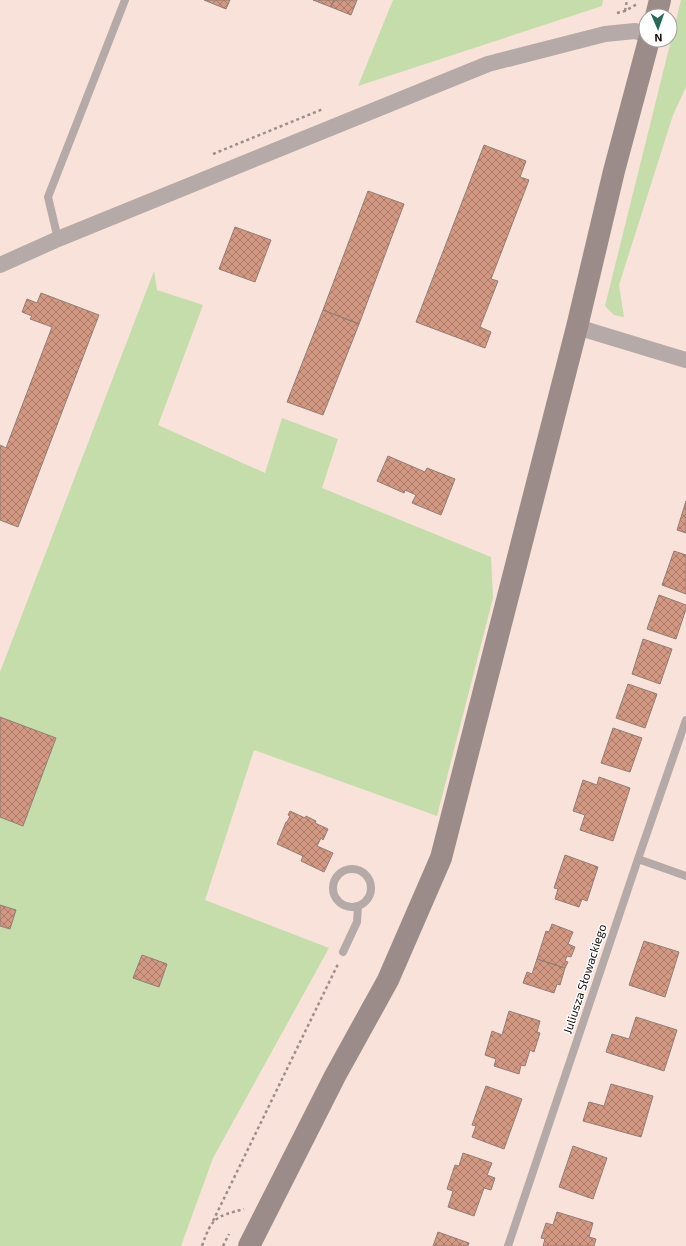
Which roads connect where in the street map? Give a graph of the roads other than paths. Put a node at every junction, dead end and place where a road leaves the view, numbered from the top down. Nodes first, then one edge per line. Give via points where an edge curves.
1 (125, 0) edge
2 (638, 32) edge
3 (647, 48) edge
4 (58, 239) junction
5 (0, 265) edge
6 (577, 327) junction
7 (686, 360) edge
8 (686, 720) edge
9 (638, 859) junction
10 (686, 876) edge
11 (358, 906) junction
12 (344, 952) road end
13 (249, 1246) edge
14 (508, 1246) edge

1 - 4 lane via 48,197
2 - 4 street via 605,34 488,64
3 - 6 street via 614,171
4 - 5 street
6 - 7 street
6 - 13 street via 441,858 388,980 335,1076
8 - 9 lane, Juliusza Słowackiego
9 - 10 lane
9 - 14 lane, Juliusza Słowackiego
11 - 11 lane via 368,899 370,881 356,870 344,871 339,874 333,885 335,898 345,906
11 - 12 lane via 357,922

